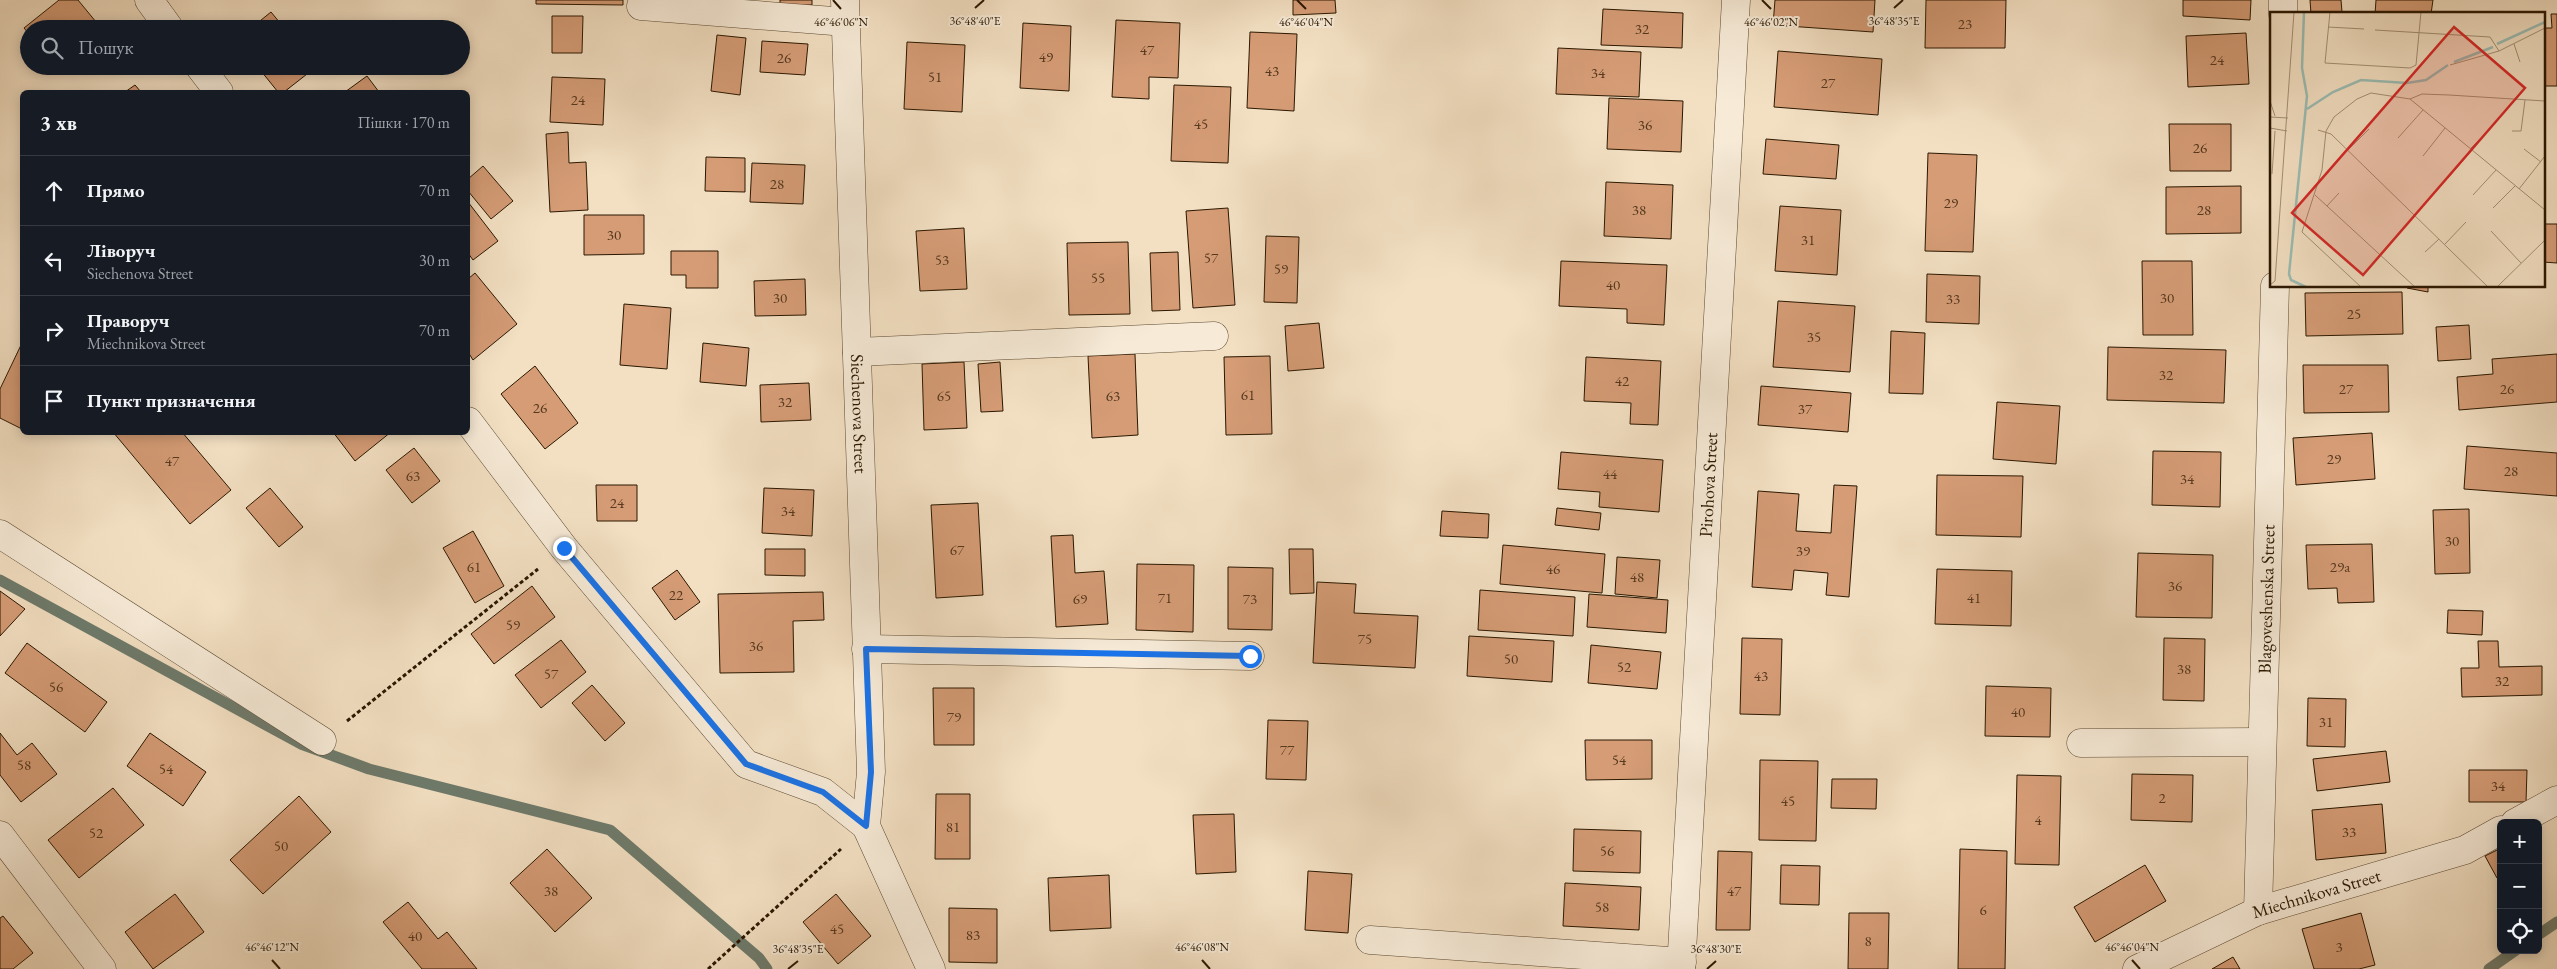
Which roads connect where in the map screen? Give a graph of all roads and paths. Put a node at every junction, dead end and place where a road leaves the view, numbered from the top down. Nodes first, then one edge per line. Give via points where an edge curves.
1 (149, 0) edge
2 (1736, 0) edge
3 (641, 6) dead end
4 (846, 11) edge
5 (163, 20) edge
6 (206, 75) edge
7 (217, 90) edge
8 (2275, 288) edge
9 (1214, 336) dead end
10 (857, 352) junction
11 (470, 424) edge
12 (0, 534) edge
13 (564, 548) junction
14 (866, 649) junction
15 (1250, 656) dead end
16 (322, 741) joint
17 (2081, 742) dead end
18 (2262, 742) junction
19 (2557, 800) edge
20 (2521, 819) edge
21 (866, 826) junction
22 (2497, 832) edge
23 (0, 835) edge
24 (2258, 911) junction
25 (1370, 940) dead end
26 (1681, 965) edge
27 (102, 969) edge
28 (708, 969) edge
29 (931, 969) edge
30 (2137, 969) edge

1 - 5 street
2 - 26 street, Pirohova Street
3 - 4 street
4 - 10 street, Siechenova Street
6 - 7 street
8 - 18 street, Blagoveshenska Street
9 - 10 street
10 - 14 street, Siechenova Street
11 - 13 street
12 - 16 street
13 - 16 path
13 - 21 street via 746,764 823,792
14 - 15 street
14 - 21 street, Siechenova Street via 871,772
17 - 18 street
18 - 24 street, Blagoveshenska Street
19 - 20 street
21 - 28 path
21 - 29 street
22 - 24 street, Miechnikova Street via 2465,850
23 - 27 street
24 - 30 street, Miechnikova Street
25 - 26 street

